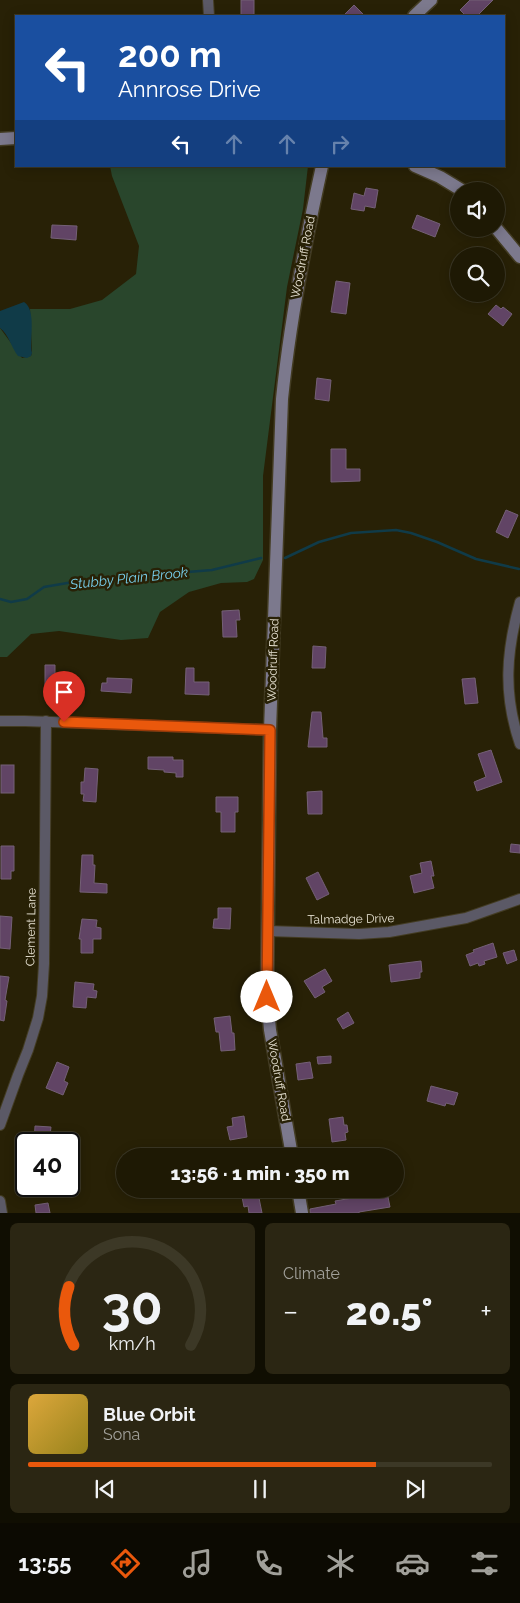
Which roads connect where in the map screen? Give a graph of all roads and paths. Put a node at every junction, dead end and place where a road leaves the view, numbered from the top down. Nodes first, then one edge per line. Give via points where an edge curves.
1 (208, 0) edge
2 (428, 1) edge
3 (209, 15) edge
4 (415, 15) edge
5 (15, 138) edge
6 (0, 139) edge
7 (322, 167) edge
8 (417, 167) edge
9 (450, 183) edge
10 (503, 237) edge
11 (520, 257) edge
12 (520, 602) edge
13 (0, 722) edge
14 (46, 722) junction
15 (270, 730) junction
16 (520, 744) edge
17 (520, 899) edge
18 (268, 931) junction
19 (0, 1125) edge
20 (291, 1148) edge
21 (300, 1198) edge
22 (0, 1201) edge
23 (2, 1213) edge
24 (302, 1213) edge

1 - 3 street
2 - 4 street
5 - 6 street
7 - 15 street, Woodruff Road via 304,248 282,399
8 - 9 street
10 - 11 street
12 - 16 street via 508,660 509,704
13 - 14 street
14 - 15 street
14 - 19 street, Clement Lane via 42,996 28,1050
15 - 18 street, Woodruff Road
17 - 18 street, Talmadge Drive via 466,918 389,932
18 - 20 street, Woodruff Road via 270,1030
21 - 24 street
22 - 23 street

